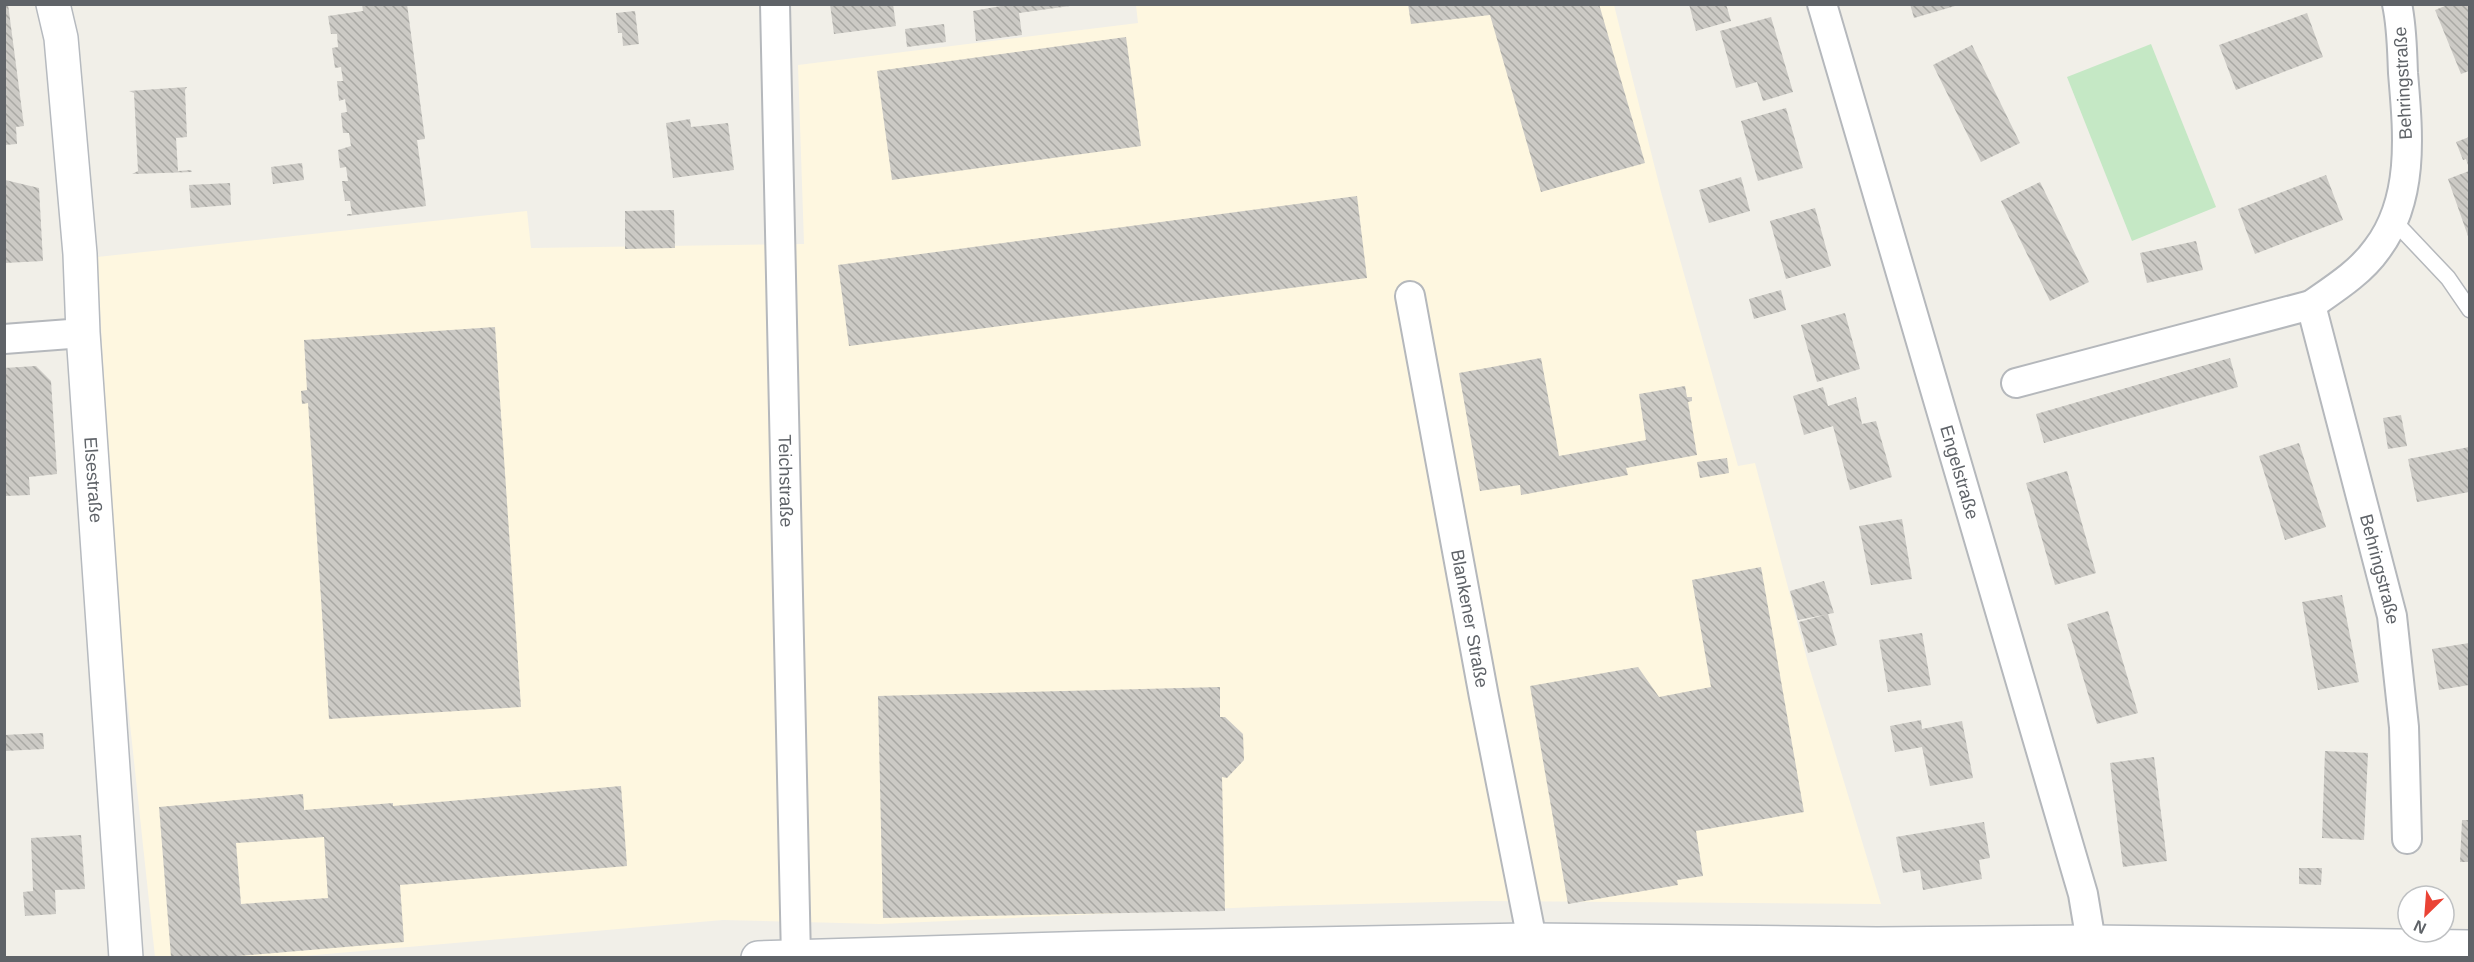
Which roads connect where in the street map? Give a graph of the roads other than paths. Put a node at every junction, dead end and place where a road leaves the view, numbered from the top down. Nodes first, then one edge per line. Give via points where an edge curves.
1 (53, 4) edge
2 (775, 4) edge
3 (1822, 4) edge
4 (2397, 4) edge
5 (2394, 221) junction
6 (1410, 296) dead end
7 (2311, 305) junction
8 (2469, 310) edge
9 (83, 333) junction
10 (4, 339) edge
11 (2016, 383) dead end
12 (2407, 839) dead end
13 (1532, 940) junction
14 (2091, 942) junction
15 (2469, 947) edge
16 (1296, 951) edge
17 (126, 957) edge
18 (758, 957) edge
19 (796, 957) edge

1 - 9 main road, Elsestraße via 62,50
2 - 19 street, Teichstraße
3 - 14 street, Engelstraße via 2083,894
4 - 5 street, Behringstraße via 2408,134 2403,187
5 - 7 street, Behringstraße via 2377,250 2349,278
5 - 8 lane via 2448,278
6 - 13 street, Blankener Straße
7 - 11 street, Behringstraße
7 - 12 street, Behringstraße via 2392,616 2404,728
9 - 10 street
9 - 17 main road, Elsestraße
13 - 14 main road
13 - 16 main road
14 - 15 main road
16 - 19 main road
18 - 19 main road

